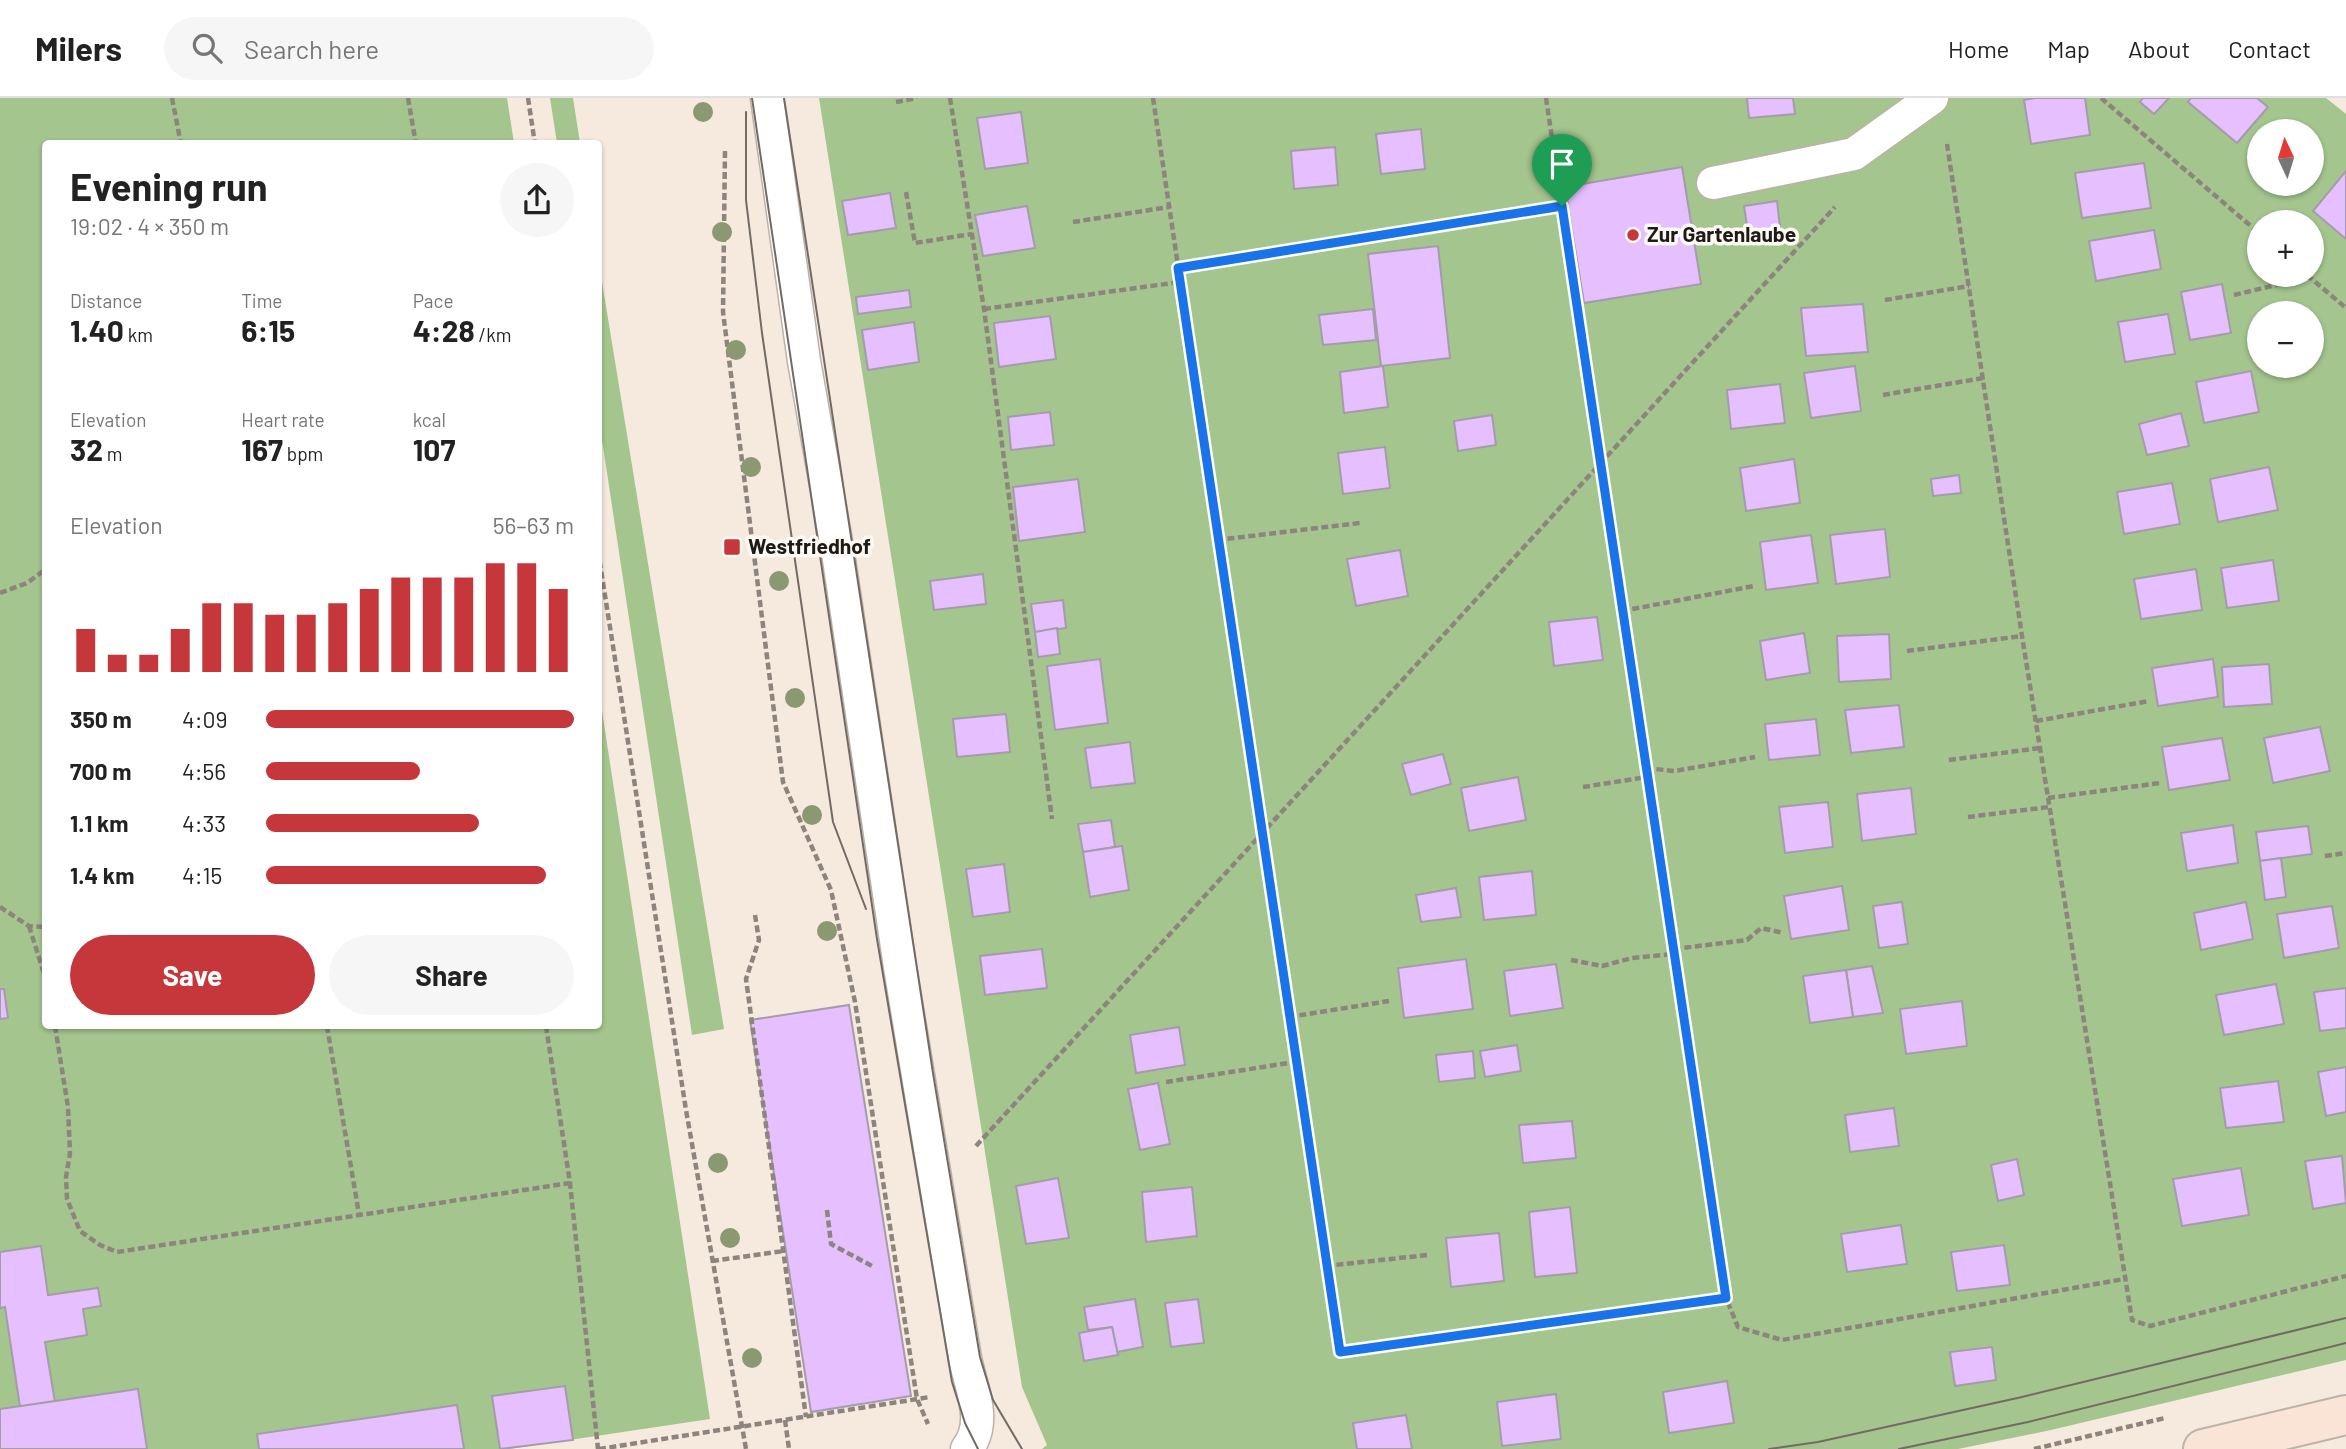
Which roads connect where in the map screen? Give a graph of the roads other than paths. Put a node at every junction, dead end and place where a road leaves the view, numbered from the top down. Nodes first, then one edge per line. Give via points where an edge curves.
1 (767, 98) edge
2 (1932, 98) edge
3 (1713, 183) dead end
4 (2346, 1415) edge
5 (967, 1449) edge
6 (2203, 1449) edge

1 - 5 lane via 902,980 963,1347 979,1414 979,1427
2 - 3 lane via 1854,154
4 - 6 street

